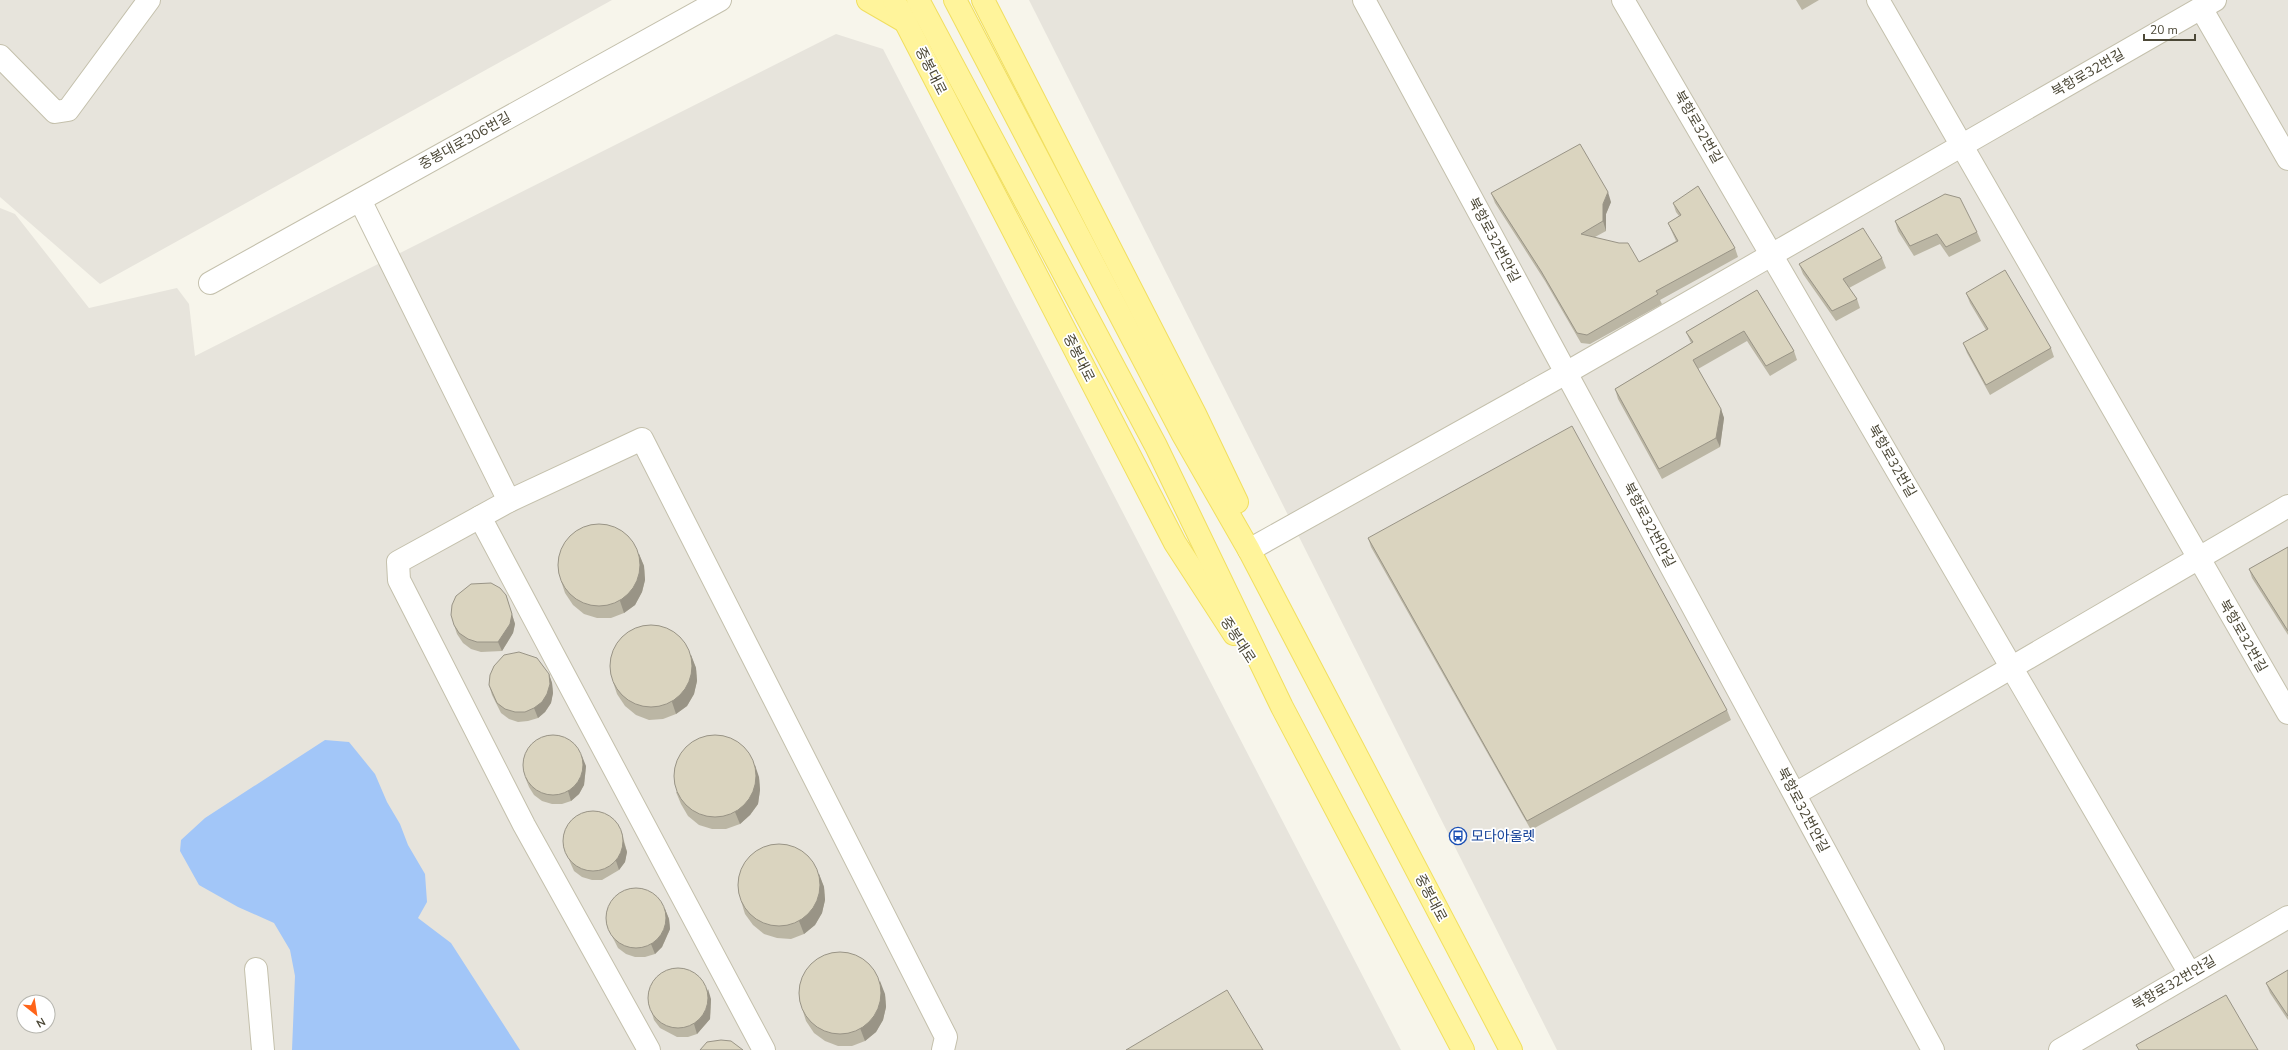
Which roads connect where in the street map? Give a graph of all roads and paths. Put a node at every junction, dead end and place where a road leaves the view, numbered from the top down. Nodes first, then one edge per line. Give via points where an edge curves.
1 (149, 0) edge
2 (720, 0) edge
3 (868, 0) edge
4 (894, 0) edge
5 (918, 0) edge
6 (955, 0) edge
7 (983, 0) edge
8 (1364, 0) edge
9 (1623, 0) edge
10 (1878, 0) edge
11 (2208, 4) edge
12 (906, 22) junction
13 (0, 56) edge
14 (1961, 145) junction
15 (2288, 159) edge
16 (360, 200) junction
17 (1772, 254) junction
18 (210, 283) dead end
19 (1566, 373) junction
20 (509, 501) junction
21 (2288, 506) edge
22 (480, 517) junction
23 (1253, 548) junction
24 (2199, 558) junction
25 (2012, 667) junction
26 (1282, 707) junction
27 (2288, 713) edge
28 (1795, 794) junction
29 (2288, 917) edge
30 (256, 969) dead end
31 (2190, 974) junction
32 (263, 1050) edge
33 (649, 1050) edge
34 (764, 1050) edge
35 (943, 1050) edge
36 (1463, 1050) edge
37 (1511, 1050) edge
38 (1933, 1050) edge
39 (2060, 1050) edge

1 - 13 street via 68,110 55,112
2 - 16 street, 중봉대로306번길
3 - 12 main road
4 - 12 main road, 중봉대로
5 - 26 main road, 중봉대로 via 1156,446
6 - 23 main road, 중봉대로 via 1182,433
7 - 23 main road, 중봉대로 via 1195,414
8 - 19 street, 북항로32번안길
9 - 17 street, 북항로32번길
10 - 14 street, 북항로32번길
11 - 14 street, 북항로32번길
11 - 15 street
12 - 26 main road, 중봉대로 via 1175,543
14 - 17 street, 북항로32번길
14 - 24 street, 북항로32번길
16 - 18 street, 중봉대로306번길
16 - 20 street
17 - 19 street, 북항로32번길
17 - 25 street, 북항로32번길
19 - 23 street, 북항로32번길
19 - 28 street, 북항로32번안길
20 - 22 street
20 - 35 street via 642,439 946,1037
21 - 24 street
22 - 33 street via 398,562 399,580 524,825
22 - 34 street
23 - 37 main road, 중봉대로 via 1330,703
24 - 25 street
24 - 27 street, 북항로32번길
25 - 28 street
25 - 31 street, 북항로32번길
26 - 36 main road, 중봉대로
28 - 38 street, 북항로32번안길
29 - 31 street, 북항로32번안길
30 - 32 street
31 - 39 street, 북항로32번안길

